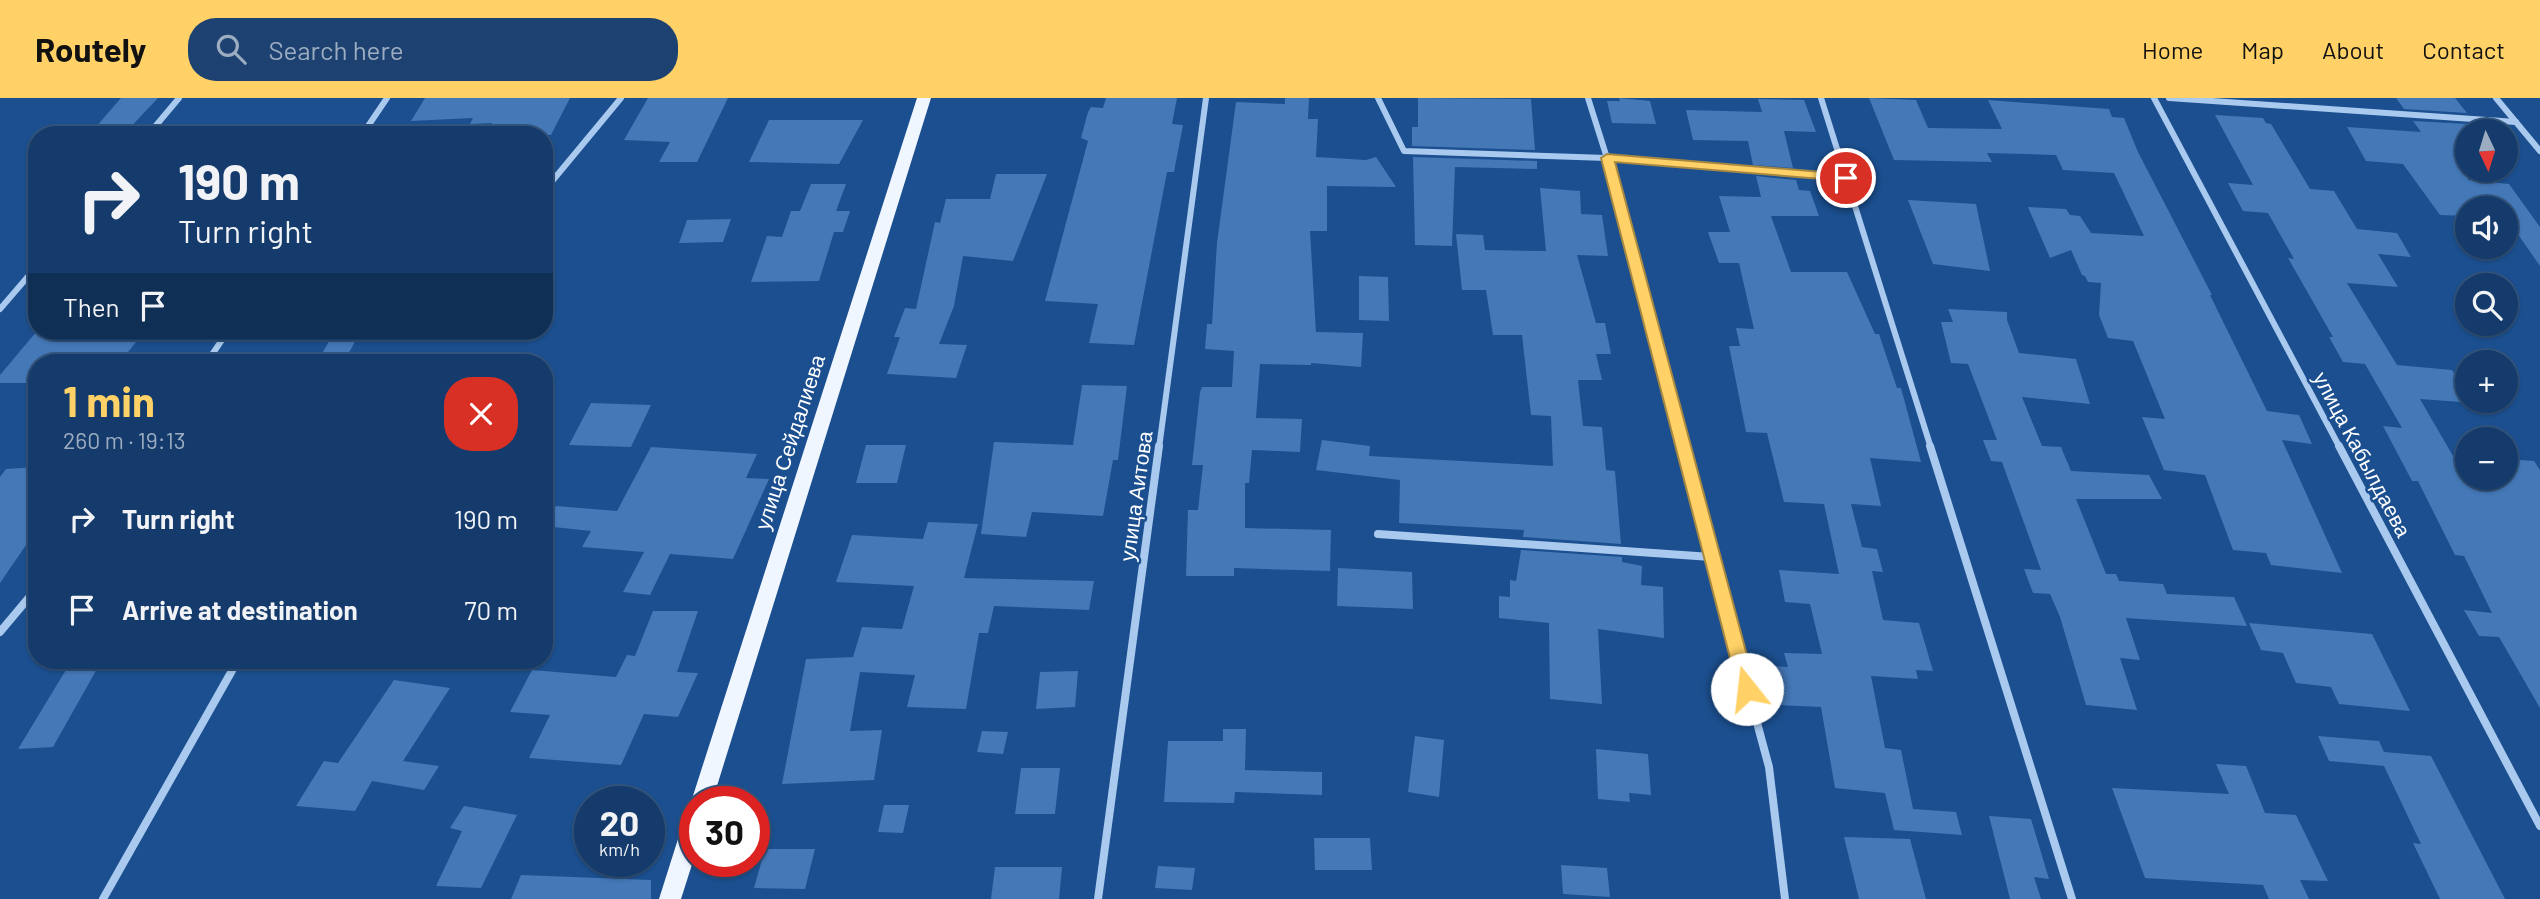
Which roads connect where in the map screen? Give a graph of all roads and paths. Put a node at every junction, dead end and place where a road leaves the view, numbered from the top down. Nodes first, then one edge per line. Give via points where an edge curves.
1 (179, 98) edge
2 (387, 98) edge
3 (621, 98) edge
4 (924, 98) edge
5 (1206, 98) edge
6 (1378, 98) edge
7 (1588, 98) edge
8 (1821, 98) edge
9 (2154, 98) edge
10 (2169, 98) edge
11 (2496, 98) edge
12 (2473, 119) edge
13 (2514, 119) edge
14 (2518, 124) edge
15 (156, 126) edge
16 (368, 126) edge
17 (2540, 151) edge
18 (1607, 158) junction
19 (1846, 178) junction
20 (553, 180) edge
21 (28, 276) edge
22 (0, 309) edge
23 (1378, 534) dead end
24 (1711, 557) junction
25 (28, 599) edge
26 (0, 632) edge
27 (233, 669) edge
28 (706, 786) edge
29 (2540, 825) edge
30 (679, 871) edge
31 (103, 899) edge
32 (670, 899) edge
33 (1098, 899) edge
34 (1785, 899) edge
35 (2072, 899) edge

1 - 15 street
2 - 16 street
3 - 20 street
4 - 28 main road, улица Сейдалиева
5 - 33 street, улица Аитова
6 - 18 street via 1404,151
7 - 18 street
8 - 19 street
9 - 29 street, улица Кабылдаева
10 - 12 street
11 - 13 street
14 - 17 street
18 - 19 street
18 - 24 street
19 - 35 street
21 - 22 street
23 - 24 street
24 - 34 street via 1769,767
25 - 26 street
27 - 31 street
30 - 32 main road

